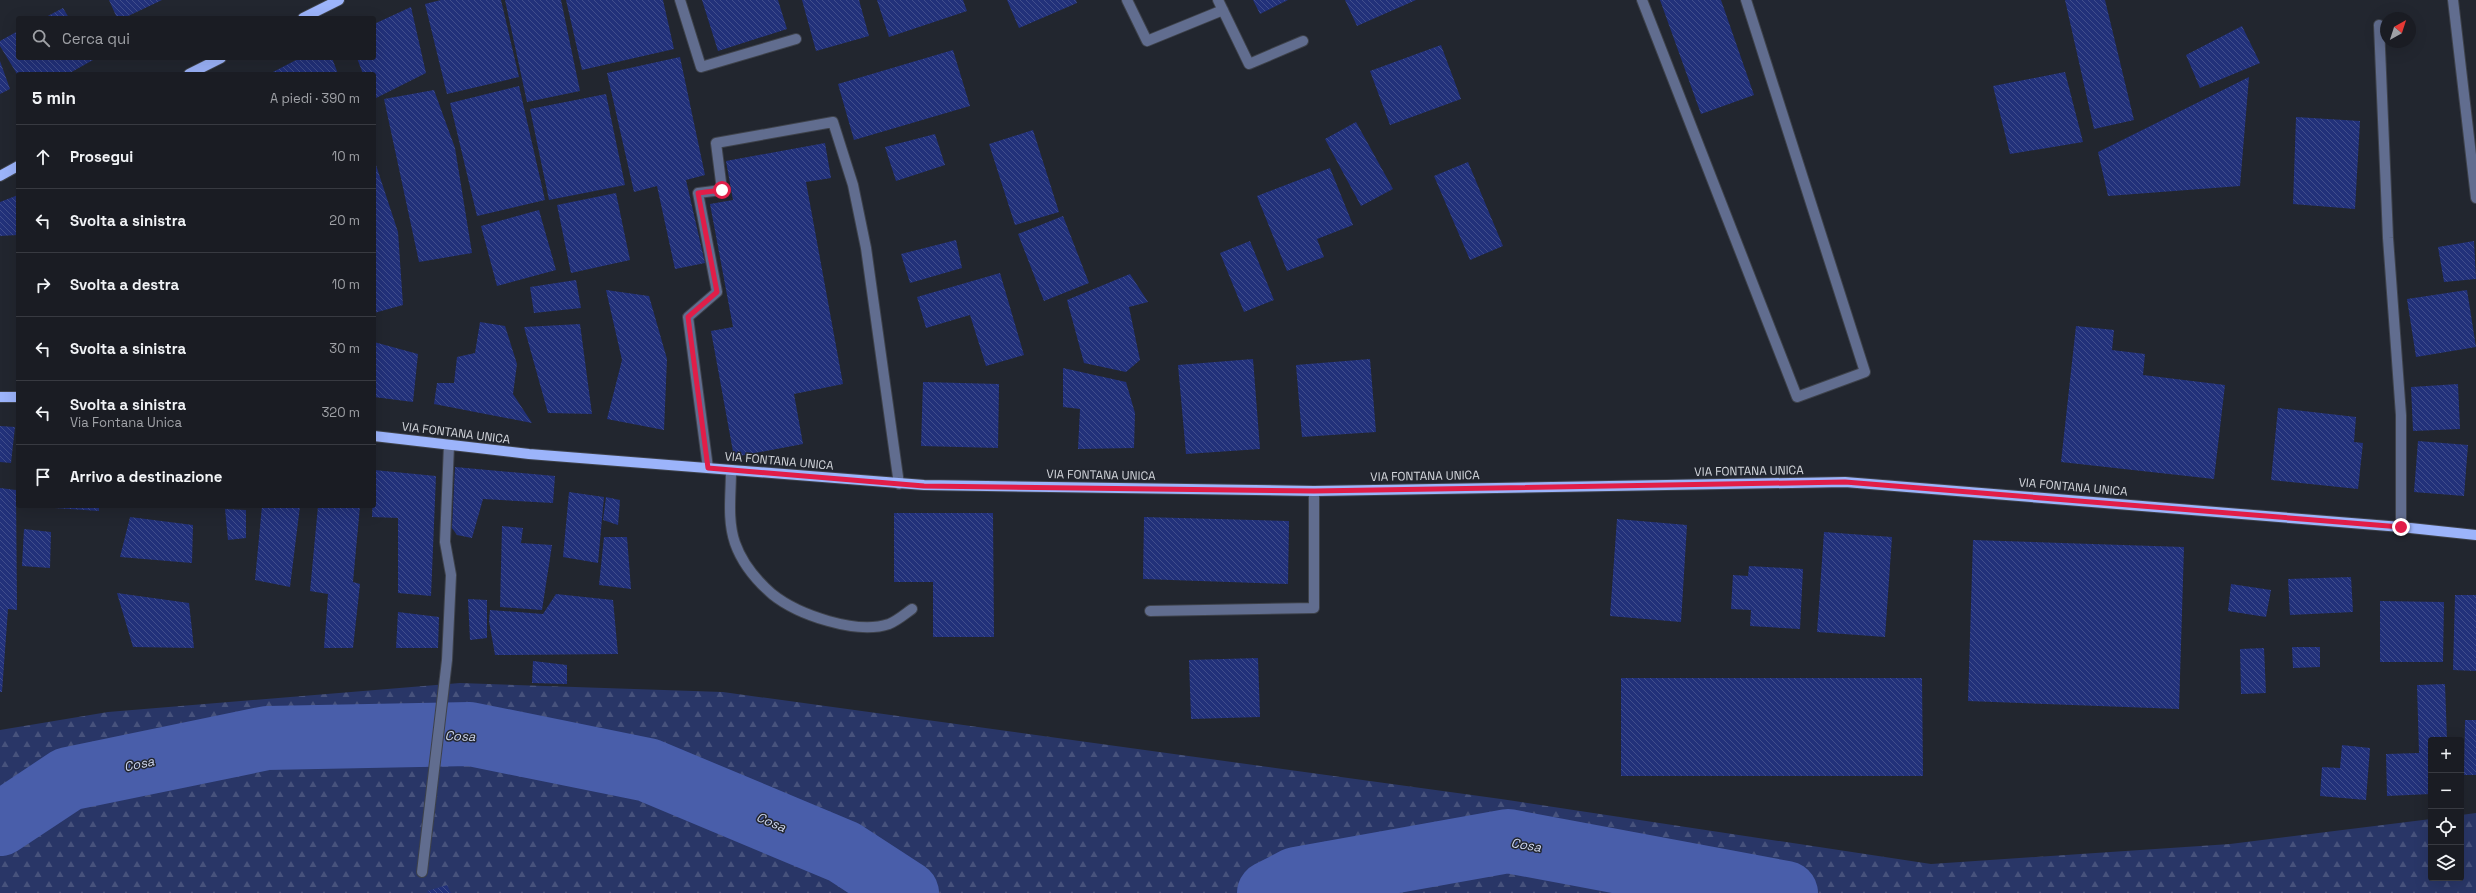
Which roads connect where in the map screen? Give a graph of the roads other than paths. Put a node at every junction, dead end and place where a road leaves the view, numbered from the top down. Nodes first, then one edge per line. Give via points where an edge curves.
1 (339, 0) edge
2 (680, 0) edge
3 (1127, 0) edge
4 (1218, 0) edge
5 (1642, 0) edge
6 (1746, 0) edge
7 (2453, 0) edge
8 (1223, 10) junction
9 (307, 16) edge
10 (2379, 25) dead end
11 (796, 39) dead end
12 (1303, 41) dead end
13 (217, 60) edge
14 (193, 72) edge
15 (16, 167) edge
16 (0, 176) edge
17 (2476, 198) edge
18 (0, 397) edge
19 (16, 397) edge
20 (376, 436) edge
21 (449, 445) junction
22 (708, 468) junction
23 (731, 470) junction
24 (899, 484) junction
25 (1314, 491) junction
26 (2401, 527) junction
27 (2476, 535) edge
28 (912, 609) dead end
29 (1150, 612) dead end
30 (422, 872) dead end

1 - 9 main road
2 - 11 lane via 701,67
3 - 8 lane via 1147,41
4 - 8 lane
5 - 6 lane via 1797,397 1866,372
7 - 17 lane
8 - 12 lane via 1249,64
10 - 26 lane via 2388,238 2401,415
13 - 14 main road
15 - 16 main road
18 - 19 main road
20 - 21 main road, VIA FONTANA UNICA
21 - 22 main road, VIA FONTANA UNICA
21 - 30 lane via 445,542 451,575 448,660
22 - 23 main road, VIA FONTANA UNICA
22 - 24 lane via 688,317 717,292 698,193 722,190 716,143 833,122 853,185 866,248
23 - 24 main road, VIA FONTANA UNICA
23 - 28 lane via 730,515 735,543 751,573 773,594 797,609 831,622 861,627 890,624
24 - 25 main road, VIA FONTANA UNICA
25 - 26 main road, VIA FONTANA UNICA via 1845,482
25 - 29 lane via 1314,608
26 - 27 main road, VIA FONTANA UNICA

